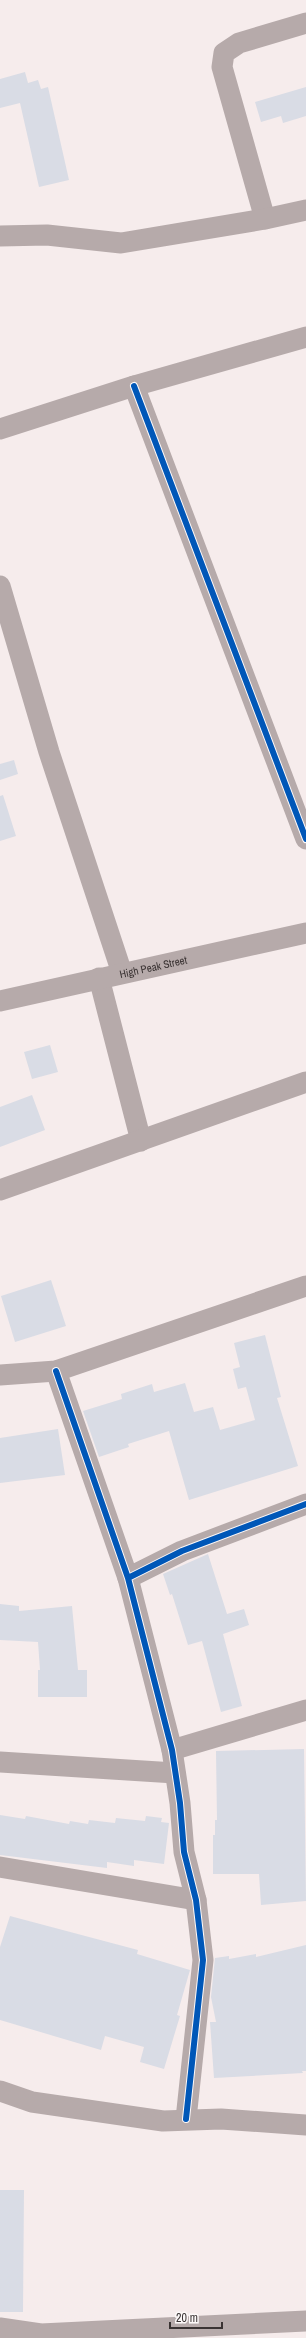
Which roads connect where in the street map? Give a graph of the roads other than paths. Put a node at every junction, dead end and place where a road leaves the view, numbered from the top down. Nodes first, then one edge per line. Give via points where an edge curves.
1 (306, 23) edge
2 (306, 210) edge
3 (265, 219) junction
4 (0, 236) edge
5 (306, 337) edge
6 (134, 386) junction
7 (0, 429) edge
8 (0, 586) edge
9 (306, 839) edge
10 (306, 933) edge
11 (122, 973) junction
12 (99, 978) junction
13 (0, 1001) edge
14 (306, 1082) edge
15 (141, 1141) junction
16 (0, 1190) edge
17 (306, 1286) edge
18 (56, 1371) junction
19 (0, 1375) edge
20 (306, 1504) edge
21 (128, 1578) junction
22 (306, 1710) edge
23 (172, 1750) junction
24 (0, 1762) edge
25 (175, 1773) junction
26 (0, 1867) edge
27 (196, 1900) junction
28 (0, 2091) edge
29 (186, 2119) junction
30 (306, 2125) edge
31 (306, 2321) edge
32 (0, 2328) edge
33 (245, 2332) edge
34 (41, 2336) edge

1 - 3 street via 239,43 224,53 222,68
2 - 3 street
3 - 4 street via 121,243 47,235
5 - 6 street
6 - 7 street
6 - 9 street
8 - 11 street via 49,752
10 - 11 street, High Peak Street
11 - 12 street, High Peak Street
12 - 13 street, High Peak Street
12 - 15 street
14 - 15 street
15 - 16 street
17 - 18 street
18 - 19 street
18 - 21 street
20 - 21 street via 182,1551
21 - 23 street
22 - 23 street
23 - 25 street
24 - 25 street
25 - 27 street via 184,1852
26 - 27 street
27 - 29 street via 202,1960
28 - 29 street via 32,2102 163,2121
29 - 30 street
31 - 33 street
32 - 34 street
33 - 34 street

